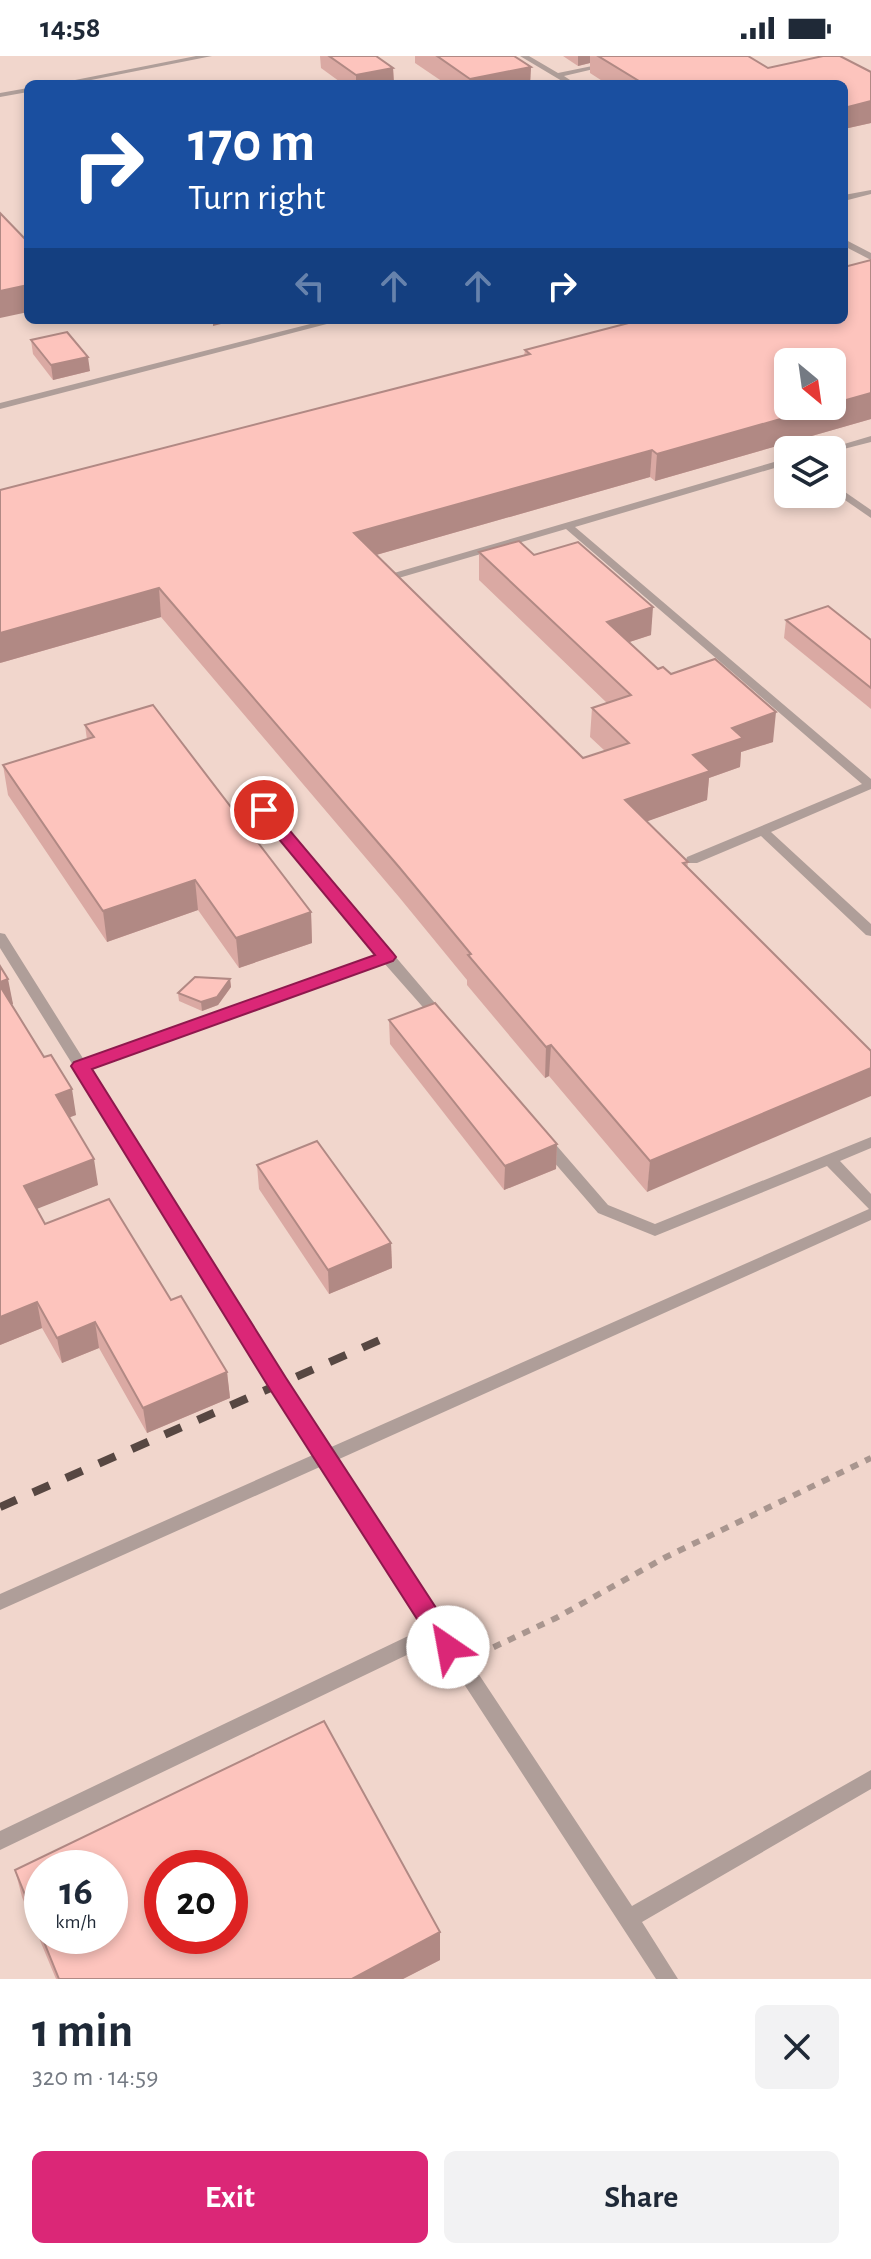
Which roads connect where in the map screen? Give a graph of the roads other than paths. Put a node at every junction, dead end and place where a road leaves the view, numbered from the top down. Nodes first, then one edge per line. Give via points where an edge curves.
1 (208, 56) edge
2 (524, 56) edge
3 (617, 62) edge
4 (557, 75) junction
5 (82, 80) edge
6 (565, 80) edge
7 (24, 91) edge
8 (0, 95) edge
9 (871, 192) edge
10 (848, 197) edge
11 (848, 244) edge
12 (871, 257) edge
13 (321, 324) edge
14 (0, 406) edge
15 (871, 439) edge
16 (846, 446) edge
17 (774, 465) edge
18 (846, 496) edge
19 (871, 515) edge
20 (567, 525) junction
21 (398, 575) edge
22 (871, 785) edge
23 (264, 810) dead end
24 (763, 831) junction
25 (692, 860) dead end
26 (871, 932) edge
27 (0, 937) edge
28 (387, 957) junction
29 (453, 1033) edge
30 (81, 1066) junction
31 (531, 1126) edge
32 (871, 1142) edge
33 (830, 1160) junction
34 (871, 1204) edge
35 (871, 1214) edge
36 (326, 1457) junction
37 (0, 1602) edge
38 (434, 1626) junction
39 (871, 1779) edge
40 (0, 1841) edge
41 (630, 1918) junction
42 (668, 1979) edge

1 - 5 lane
2 - 4 lane
3 - 4 lane
4 - 6 lane
7 - 8 lane
9 - 10 lane
11 - 12 lane
13 - 14 lane
15 - 16 lane
17 - 20 lane
18 - 19 lane
20 - 21 lane
20 - 22 lane
22 - 24 lane
23 - 28 lane
24 - 25 lane
24 - 26 lane
27 - 30 lane
28 - 29 lane
28 - 30 lane
30 - 36 lane
31 - 33 lane via 603,1209 655,1230
32 - 33 lane
33 - 34 lane
35 - 36 lane
36 - 37 lane
36 - 38 lane
38 - 40 lane
38 - 41 lane
39 - 41 lane
41 - 42 lane

